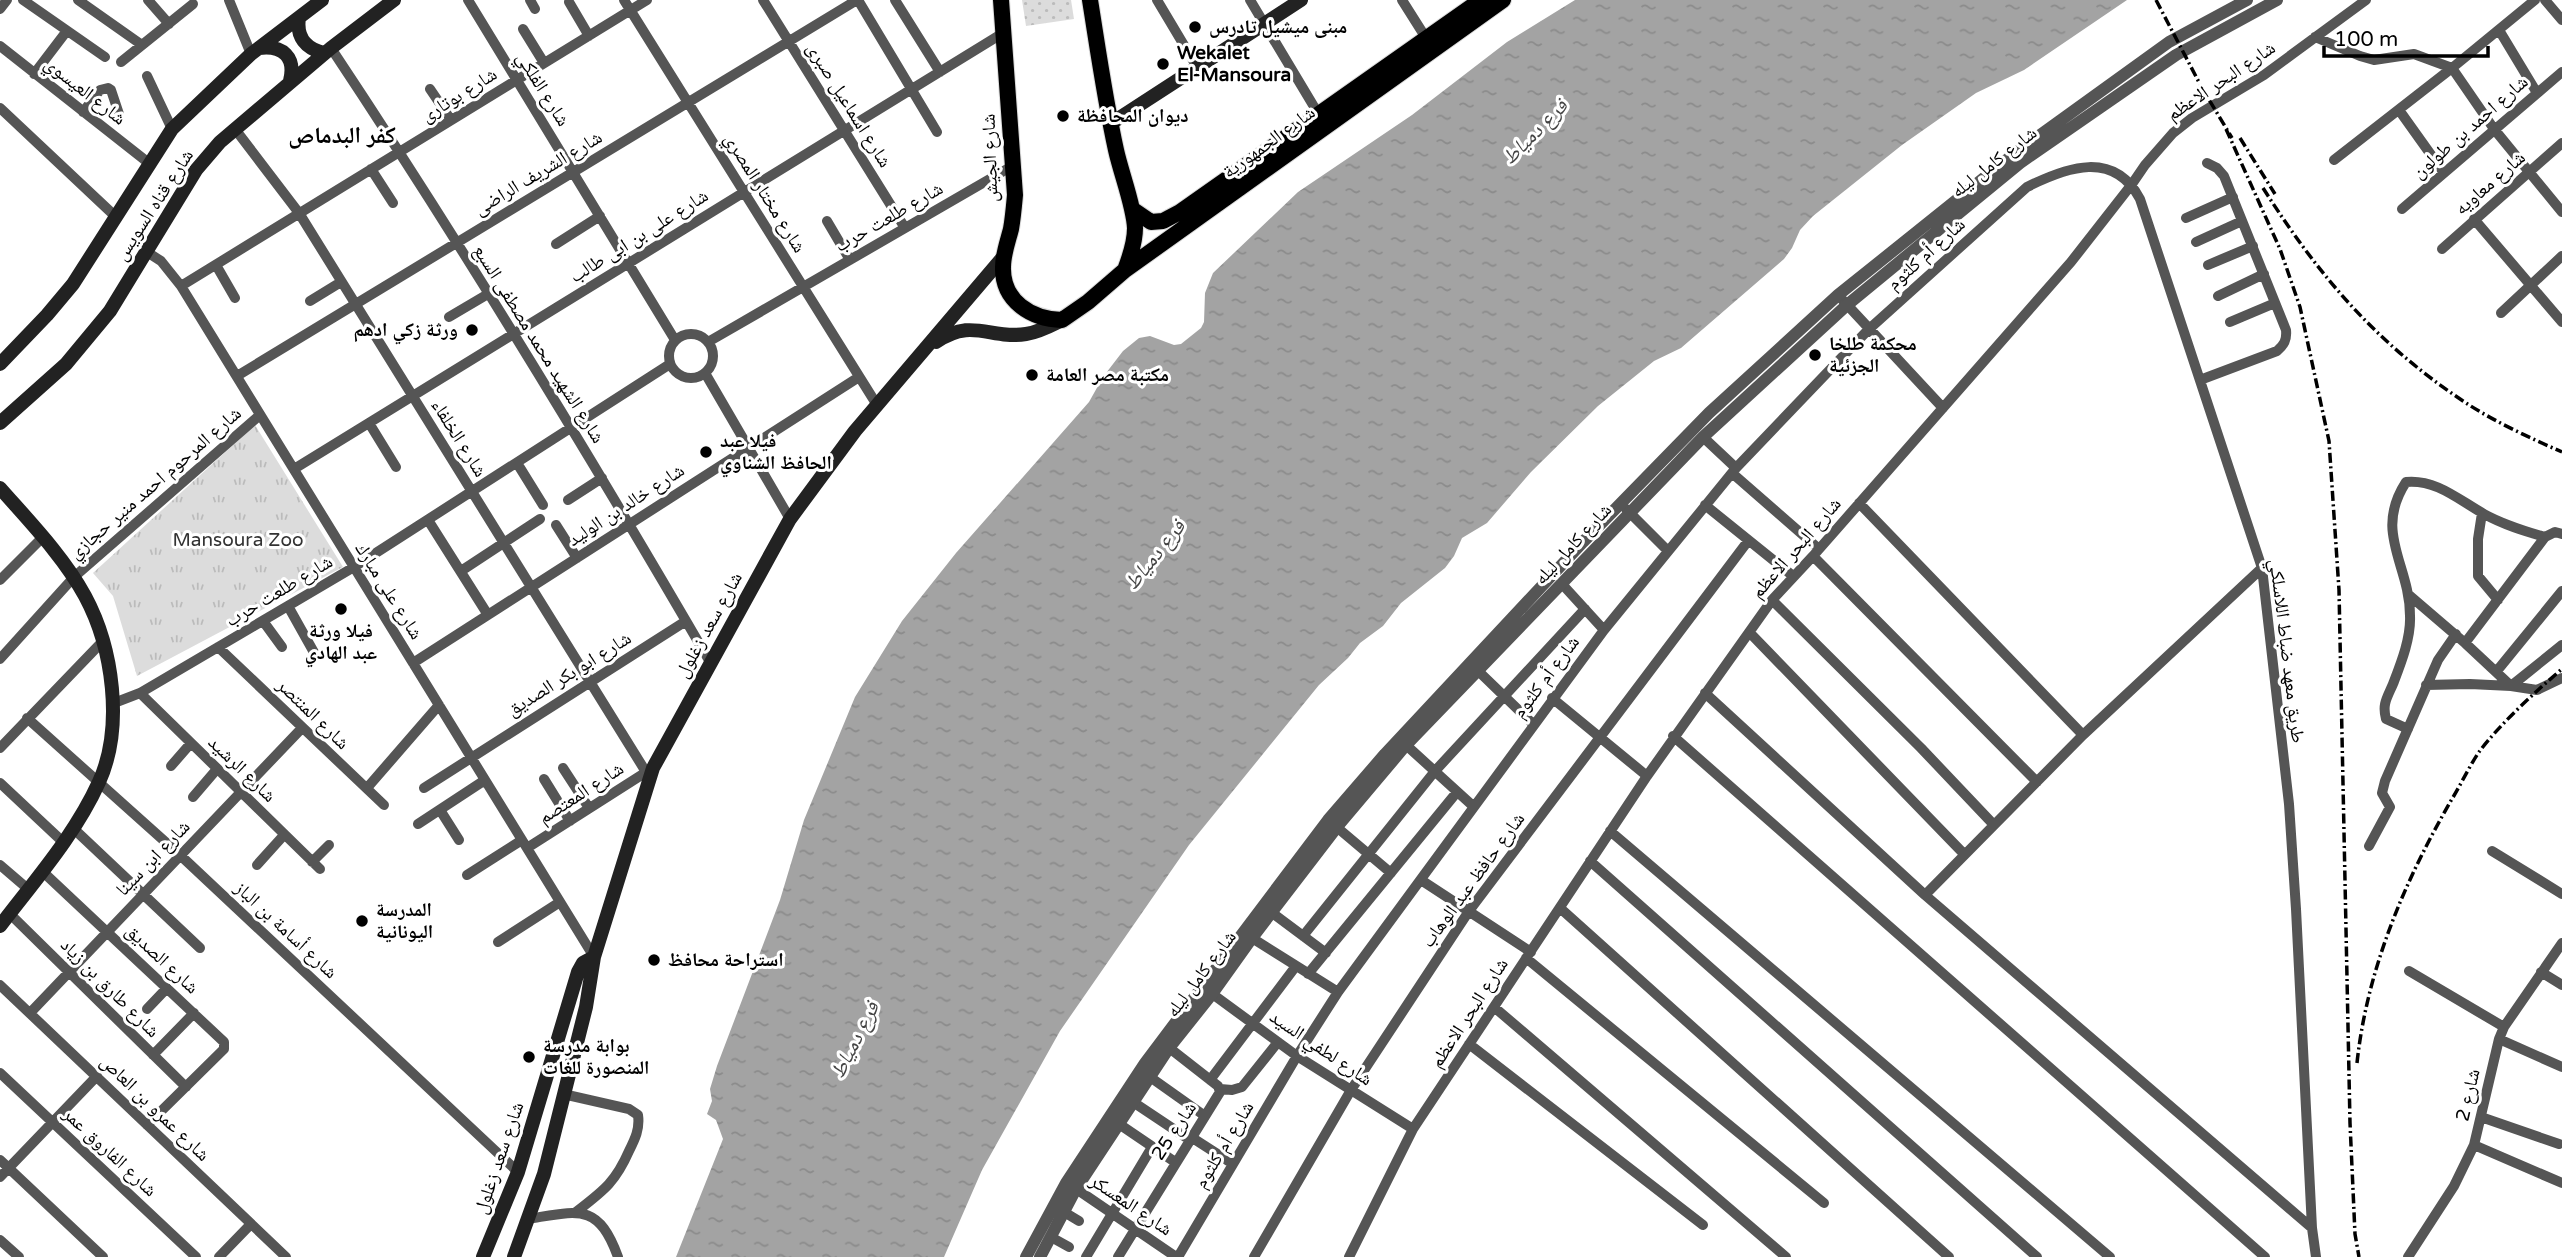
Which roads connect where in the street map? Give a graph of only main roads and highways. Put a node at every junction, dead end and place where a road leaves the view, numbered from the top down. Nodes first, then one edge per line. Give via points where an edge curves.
1 (322, 0) edge
2 (394, 0) edge
3 (1001, 0) edge
4 (1090, 0) edge
5 (1301, 0) edge
6 (1481, 0) edge
7 (1503, 0) edge
8 (299, 18) junction
9 (328, 50) junction
10 (255, 51) junction
11 (290, 81) junction
12 (1110, 124) junction
13 (1132, 208) junction
14 (1004, 256) junction
15 (1125, 270) junction
16 (965, 301) junction
17 (1062, 320) junction
18 (981, 330) junction
19 (926, 348) junction
20 (0, 364) edge
21 (0, 423) edge
22 (0, 488) edge
23 (0, 926) edge
24 (594, 957) junction
25 (483, 1257) edge
26 (514, 1257) edge

1 - 8 main road, شارع قناه السويس
2 - 9 main road, شارع قناه السويس
3 - 14 main road, شارع الجيش via 1014,165 1012,226
4 - 12 main road
5 - 12 main road
6 - 13 main road, شارع الجمهورية via 1180,212 1151,222
7 - 15 main road, شارع الجمهورية
8 - 9 main road via 301,38 311,49
8 - 10 main road, شارع قناه السويس
9 - 11 main road, شارع قناه السويس
10 - 11 main road via 278,48 286,53 291,61
10 - 20 main road, شارع قناه السويس via 172,130 73,284
11 - 21 main road, شارع قناه السويس via 196,170 110,311 57,372
12 - 13 main road
13 - 15 main road via 1133,247
14 - 16 main road, شارع سعد زغلول
14 - 17 main road, شارع الجيش via 1004,281 1016,303 1037,317
15 - 17 main road, شارع الجمهورية
16 - 18 main road via 968,318
16 - 19 main road, شارع سعد زغلول
17 - 18 main road, شارع سعد زغلول via 1026,334
18 - 19 main road, شارع سعد زغلول via 965,329
19 - 24 main road, شارع سعد زغلول via 790,519 650,770
22 - 23 main road via 74,578 93,612 114,703 113,729 98,784 74,829
24 - 25 main road, شارع سعد زغلول via 578,972 518,1172
24 - 26 main road, شارع سعد زغلول via 544,1174

